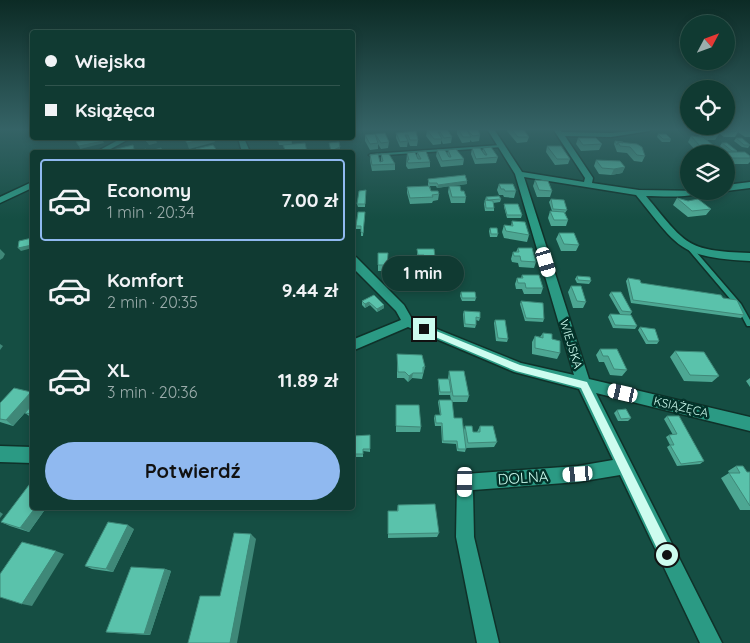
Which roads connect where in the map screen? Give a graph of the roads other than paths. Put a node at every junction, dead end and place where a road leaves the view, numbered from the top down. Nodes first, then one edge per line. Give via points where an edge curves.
1 (510, 159) edge
2 (575, 159) edge
3 (519, 174) junction
4 (588, 183) junction
5 (750, 185) edge
6 (30, 186) edge
7 (735, 187) edge
8 (639, 193) junction
9 (680, 193) edge
10 (0, 200) edge
11 (689, 247) junction
12 (750, 257) edge
13 (355, 263) edge
14 (408, 322) junction
15 (749, 324) edge
16 (355, 345) edge
17 (584, 384) junction
18 (750, 424) edge
19 (0, 454) edge
20 (30, 455) edge
21 (623, 466) junction
22 (488, 643) edge
23 (711, 643) edge

1 - 3 street, WIEJSKA
2 - 4 street via 589,178
3 - 4 street
3 - 17 street, WIEJSKA
4 - 8 street
5 - 7 street
6 - 10 street
8 - 9 street
8 - 11 street via 680,241
11 - 12 street via 712,254
11 - 15 lane via 739,306
13 - 14 street via 400,308
14 - 16 street
14 - 17 street, KSIĄŻĘCA via 519,368
17 - 18 street, KSIĄŻĘCA
17 - 21 street, WIEJSKA
19 - 20 street
21 - 22 street, DOLNA via 578,474 465,482 465,537
21 - 23 street, WIEJSKA

